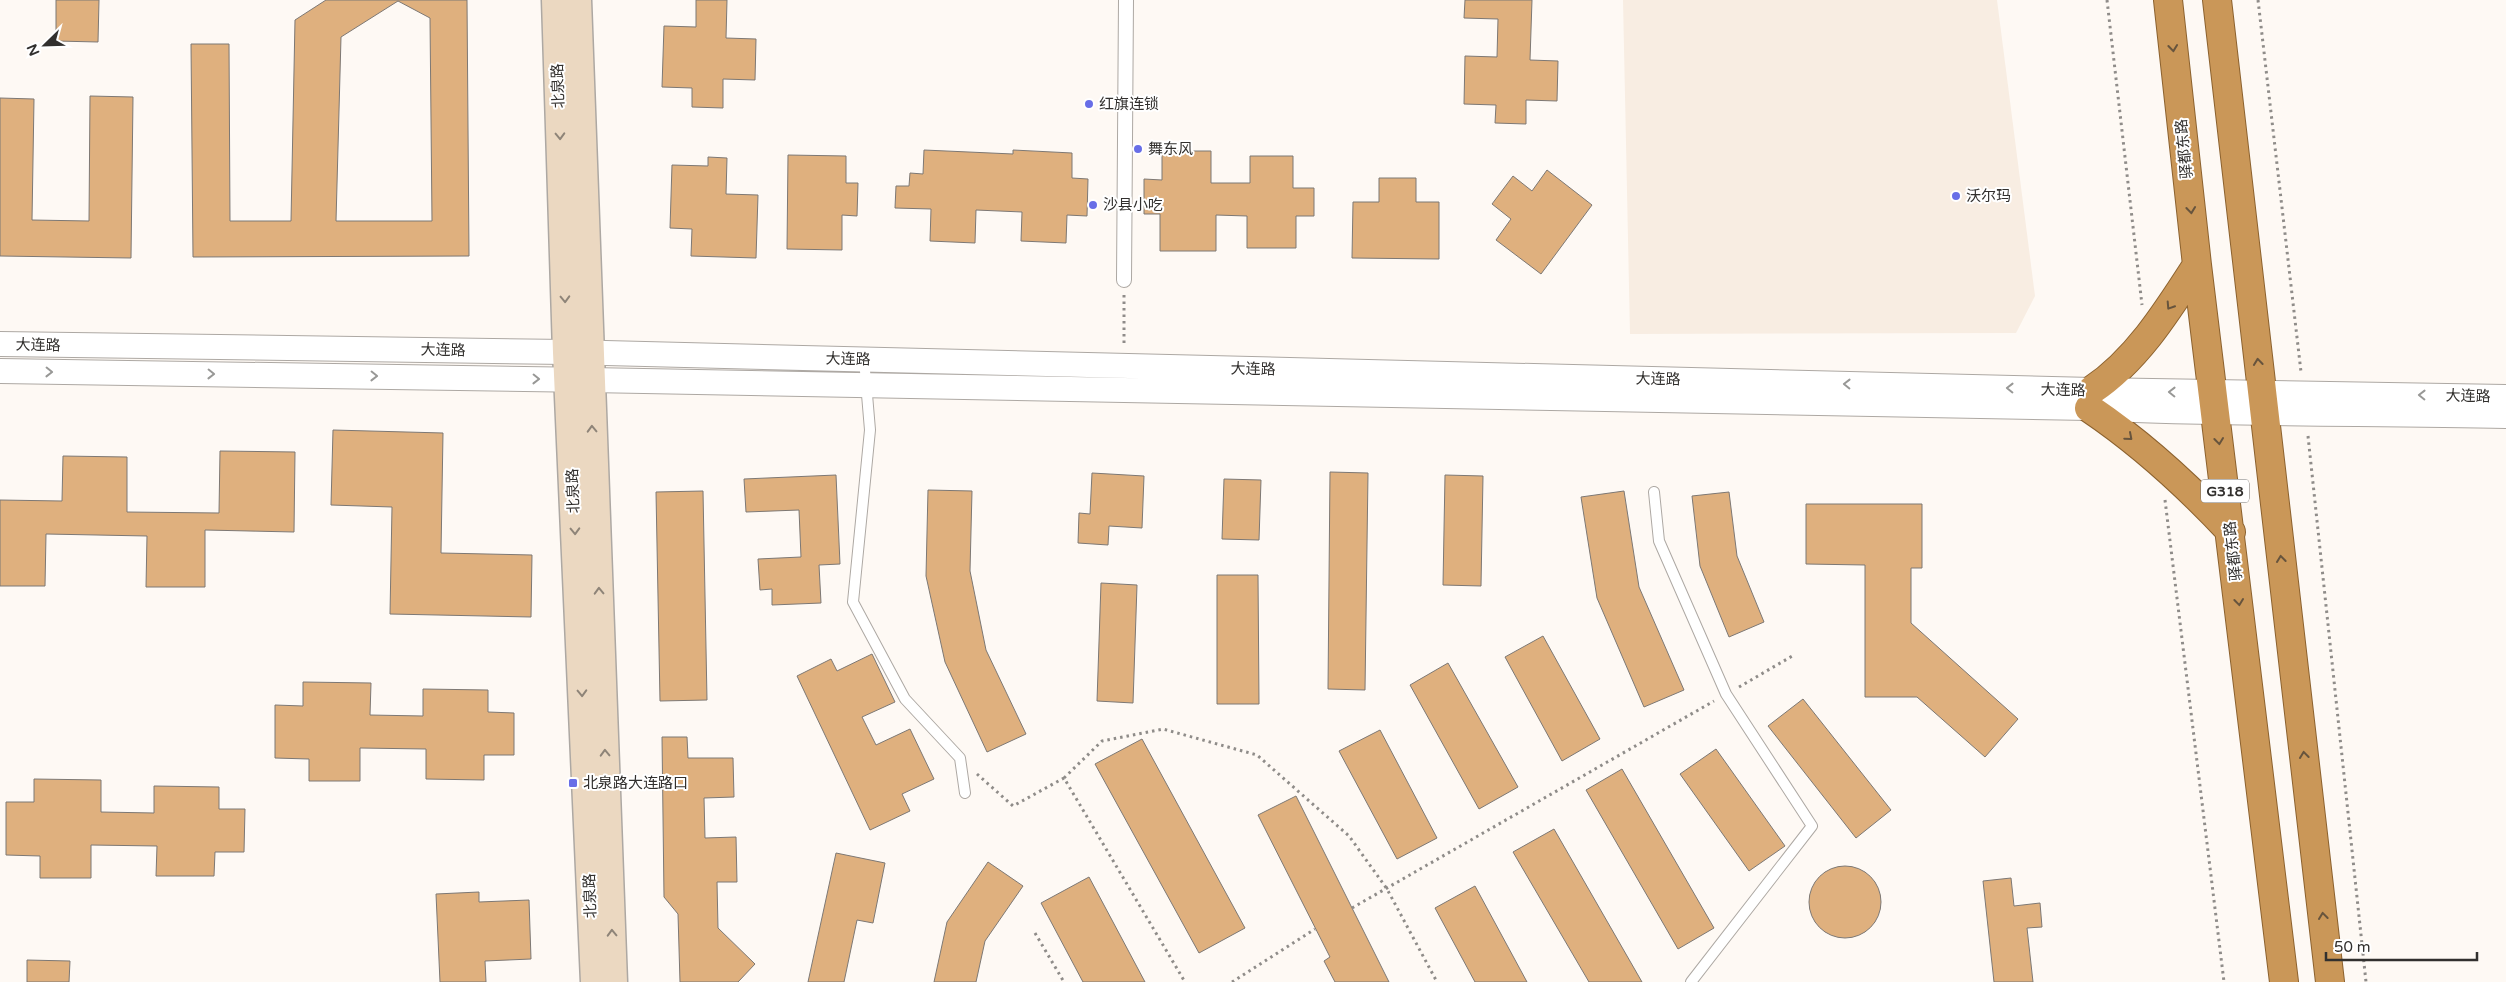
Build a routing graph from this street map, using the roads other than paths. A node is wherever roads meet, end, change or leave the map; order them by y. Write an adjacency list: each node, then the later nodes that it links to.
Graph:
1 (556, 0): 9 (main road, 北泉路, one-way to 9)
2 (578, 0): 9 (main road, 北泉路)
3 (1126, 0): 7 (street)
4 (2168, 0): 6 (highway, 驿都东路 / G318, one-way to 6)
5 (2217, 0): 17 (highway, one-way to 5)
6 (2197, 265): 15 (highway, one-way to 15); 16 (highway, 驿都东路 / G318)
7 (1124, 280)
8 (0, 344): 9 (street, 大连路)
9 (578, 352): 10 (street, 大连路); 12 (main road, 北泉路)
10 (864, 359): 13 (lane); 15 (street, 大连路, one-way to 10)
11 (0, 371): 12 (street, 大连路, one-way to 12)
12 (579, 380): 13 (street, 大连路); 23 (main road, 北泉路, one-way to 23); 24 (main road, 北泉路, one-way to 12)
13 (866, 385): 15 (street, 大连路); 22 (lane)
14 (2506, 397): 18 (street, 大连路, one-way to 18)
15 (2090, 399): 16 (street, 大连路); 21 (highway, one-way to 21)
16 (2214, 403): 17 (street, 大连路); 21 (highway, 驿都东路 / G318, one-way to 21)
17 (2263, 403): 18 (street, 大连路); 27 (highway, one-way to 17)
18 (2304, 403): 19 (street, 大连路)
19 (2506, 416)
20 (1654, 492): 25 (lane)
21 (2231, 532): 26 (highway, 驿都东路 / G318, one-way to 26)
22 (964, 793)
23 (594, 982)
24 (614, 982)
25 (1691, 982)
26 (2284, 982)
27 (2330, 982)

